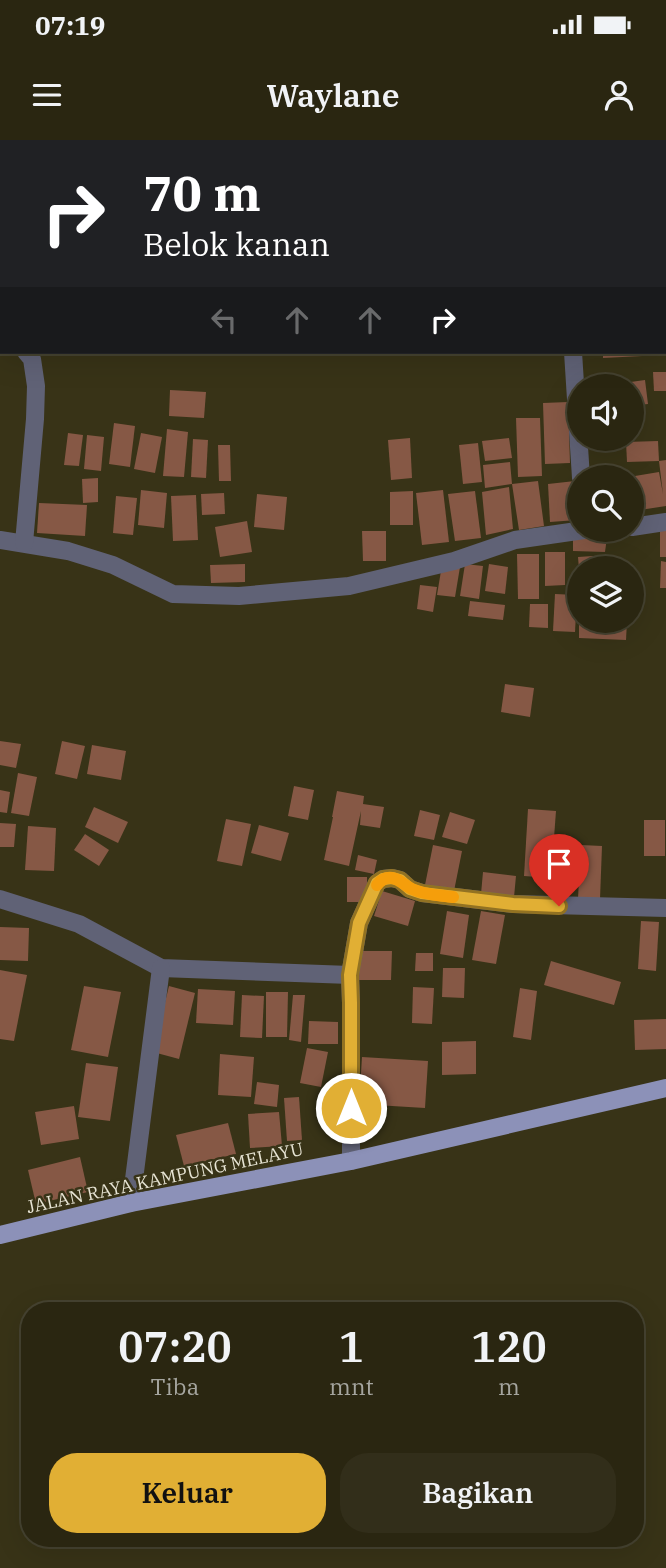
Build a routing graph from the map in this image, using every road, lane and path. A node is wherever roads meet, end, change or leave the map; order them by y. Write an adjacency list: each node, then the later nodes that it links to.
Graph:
1 (28, 354): 8 (street)
2 (573, 354): 3 (street)
3 (579, 465)
4 (666, 522): 5 (street)
5 (644, 525)
6 (567, 532): 8 (street)
7 (0, 540): 8 (street)
8 (24, 543)
9 (0, 900): 11 (street)
10 (666, 908): 12 (street)
11 (161, 968): 12 (street); 15 (street)
12 (350, 975): 14 (street)
13 (666, 1088): 14 (main road, JALAN RAYA KAMPUNG MELAYU)
14 (351, 1161): 15 (main road, JALAN RAYA KAMPUNG MELAYU)
15 (131, 1203): 16 (main road, JALAN RAYA KAMPUNG MELAYU)
16 (0, 1235)

